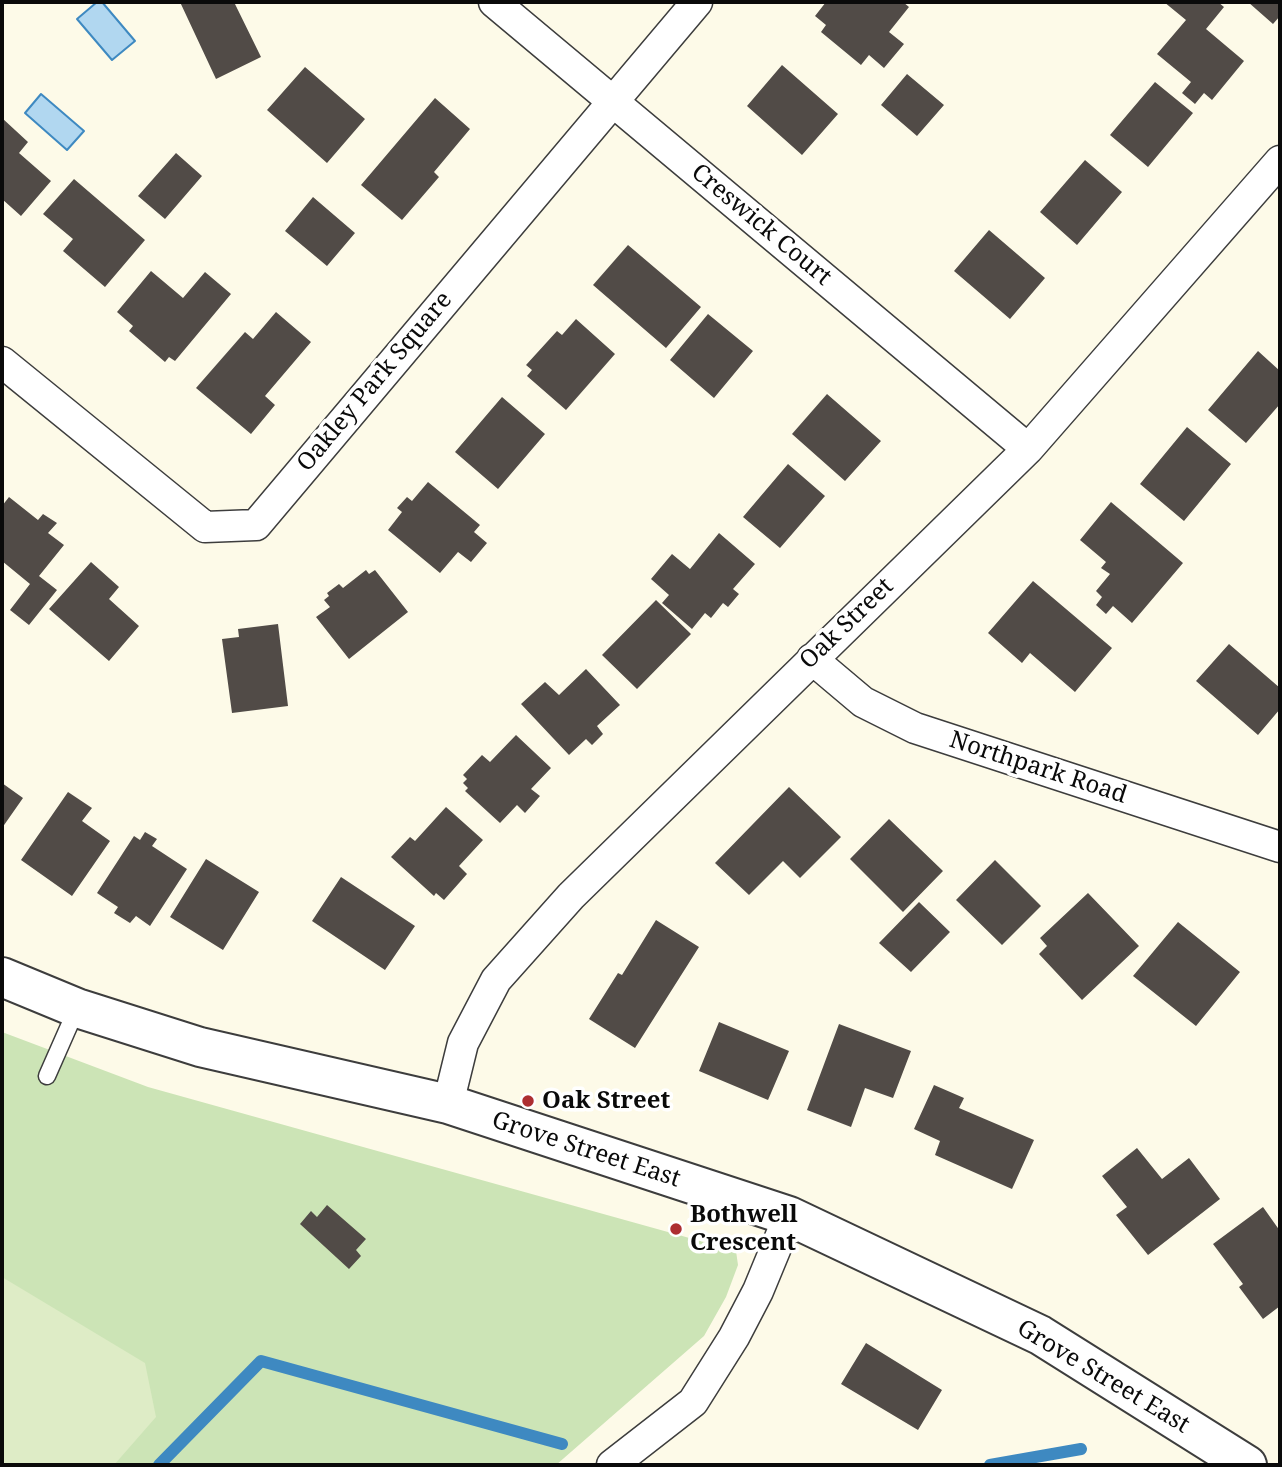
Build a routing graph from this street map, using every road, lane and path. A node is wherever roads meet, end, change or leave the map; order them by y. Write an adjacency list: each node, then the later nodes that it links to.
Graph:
1 (494, 2): 3 (street, Creswick Court)
2 (697, 2): 3 (street, Oakley Park Square)
3 (611, 101): 5 (street, Oakley Park Square); 6 (street, Creswick Court)
4 (1280, 161): 6 (street, Oak Street)
5 (2, 362)
6 (1028, 449): 7 (street, Oak Street)
7 (812, 659): 8 (street, Northpark Road); 12 (street, Oak Street)
8 (1280, 847)
9 (2, 977): 10 (street, Grove Street East)
10 (77, 1008): 11 (lane); 12 (street, Grove Street East)
11 (47, 1076)
12 (448, 1104): 13 (street, Grove Street East)
13 (789, 1216): 14 (street); 15 (street, Grove Street East)
14 (612, 1465)
15 (1247, 1465)

